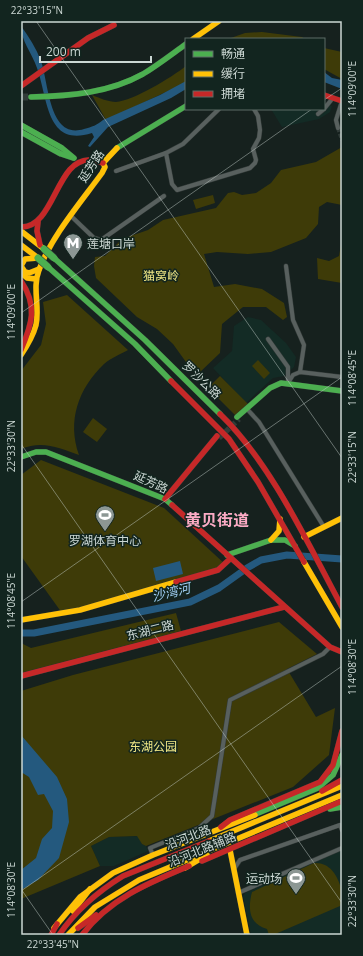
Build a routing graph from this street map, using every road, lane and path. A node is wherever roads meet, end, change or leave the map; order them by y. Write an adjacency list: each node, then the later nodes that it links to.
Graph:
1 (219, 21): 3 (main road)
2 (114, 25): 5 (main road)
3 (194, 38)
4 (185, 45): 7 (main road)
5 (21, 86)
6 (325, 95): 8 (main road)
7 (31, 97)
8 (332, 98): 9 (main road); 11 (street)
9 (342, 101): 17 (street)
10 (185, 107): 22 (main road, 延芳路)
11 (325, 108)
12 (218, 110): 19 (street)
13 (255, 110): 19 (street)
14 (323, 110): 15 (street)
15 (318, 114)
16 (21, 125): 20 (main road)
17 (338, 128)
18 (21, 132): 20 (main road)
19 (166, 153): 23 (street)
20 (74, 158): 21 (main road)
21 (82, 163): 22 (main road); 26 (main road)
22 (103, 163): 25 (main road, 延芳路)
23 (116, 171)
24 (164, 196): 25 (street)
25 (71, 216): 33 (main road, 延芳路)
26 (38, 221): 27 (main road); 30 (main road)
27 (21, 227)
28 (21, 231): 30 (main road)
29 (21, 245): 31 (main road)
30 (42, 247): 52 (main road, 罗沙公路, bridge)
31 (38, 258): 33 (main road); 50 (main road, 罗沙公路, bridge)
32 (286, 266): 40 (street)
33 (39, 269): 35 (main road, 延芳路)
34 (21, 272): 35 (main road)
35 (36, 279): 39 (main road, 延芳路)
36 (21, 281): 38 (main road)
37 (268, 339): 42 (street)
38 (21, 350)
39 (21, 355)
40 (300, 372): 41 (street); 42 (street)
41 (342, 377)
42 (288, 383): 43 (main road); 44 (main road)
43 (342, 391)
44 (247, 410): 45 (main road); 51 (street)
45 (238, 418)
46 (218, 437): 48 (main road)
47 (21, 457): 48 (main road, 延芳路)
48 (166, 499): 55 (main road, 延芳路)
49 (342, 518): 51 (main road)
50 (280, 519): 53 (main road); 54 (main road, 罗沙公路)
51 (324, 527): 52 (main road)
52 (306, 539): 57 (main road, 罗沙公路)
53 (271, 540): 54 (main road); 55 (main road)
54 (296, 546): 59 (main road, 罗沙公路)
55 (231, 558): 56 (main road, 延芳路); 58 (main road)
56 (284, 607): 60 (main road, 延芳路); 62 (main road, 东湖二路)
57 (342, 607)
58 (21, 620)
59 (342, 627)
60 (330, 647): 61 (main road, 延芳路); 78 (street)
61 (342, 652)
62 (21, 676)
63 (342, 732): 74 (main road)
64 (342, 755): 73 (main road)
65 (342, 780): 68 (main road)
66 (342, 786): 68 (main road, 沿河北路)
67 (342, 796): 76 (main road, 沿河北路)
68 (306, 801): 70 (main road, 沿河北路)
69 (342, 801): 72 (main road, 沿河北路辅路)
70 (292, 807): 73 (main road, 沿河北路辅路); 84 (main road, 沿河北路)
71 (342, 808): 72 (main road)
72 (313, 814): 76 (main road, 沿河北路辅路)
73 (251, 816): 74 (main road, 沿河北路辅路)
74 (218, 830): 78 (main road, 沿河北路辅路)
75 (342, 830): 79 (street)
76 (229, 846): 79 (main road); 82 (main road, 沿河北路辅路); 85 (main road, 沿河北路)
77 (342, 848): 81 (street)
78 (153, 855): 80 (main road, 沿河北路辅路)
79 (234, 869): 81 (main road)
80 (90, 889): 83 (main road, 沿河北路辅路); 84 (main road)
81 (238, 893): 87 (main road)
82 (96, 916): 85 (main road); 86 (main road, 沿河北路辅路)
83 (49, 935)
84 (58, 935)
85 (69, 935)
86 (82, 935)
87 (246, 935)

